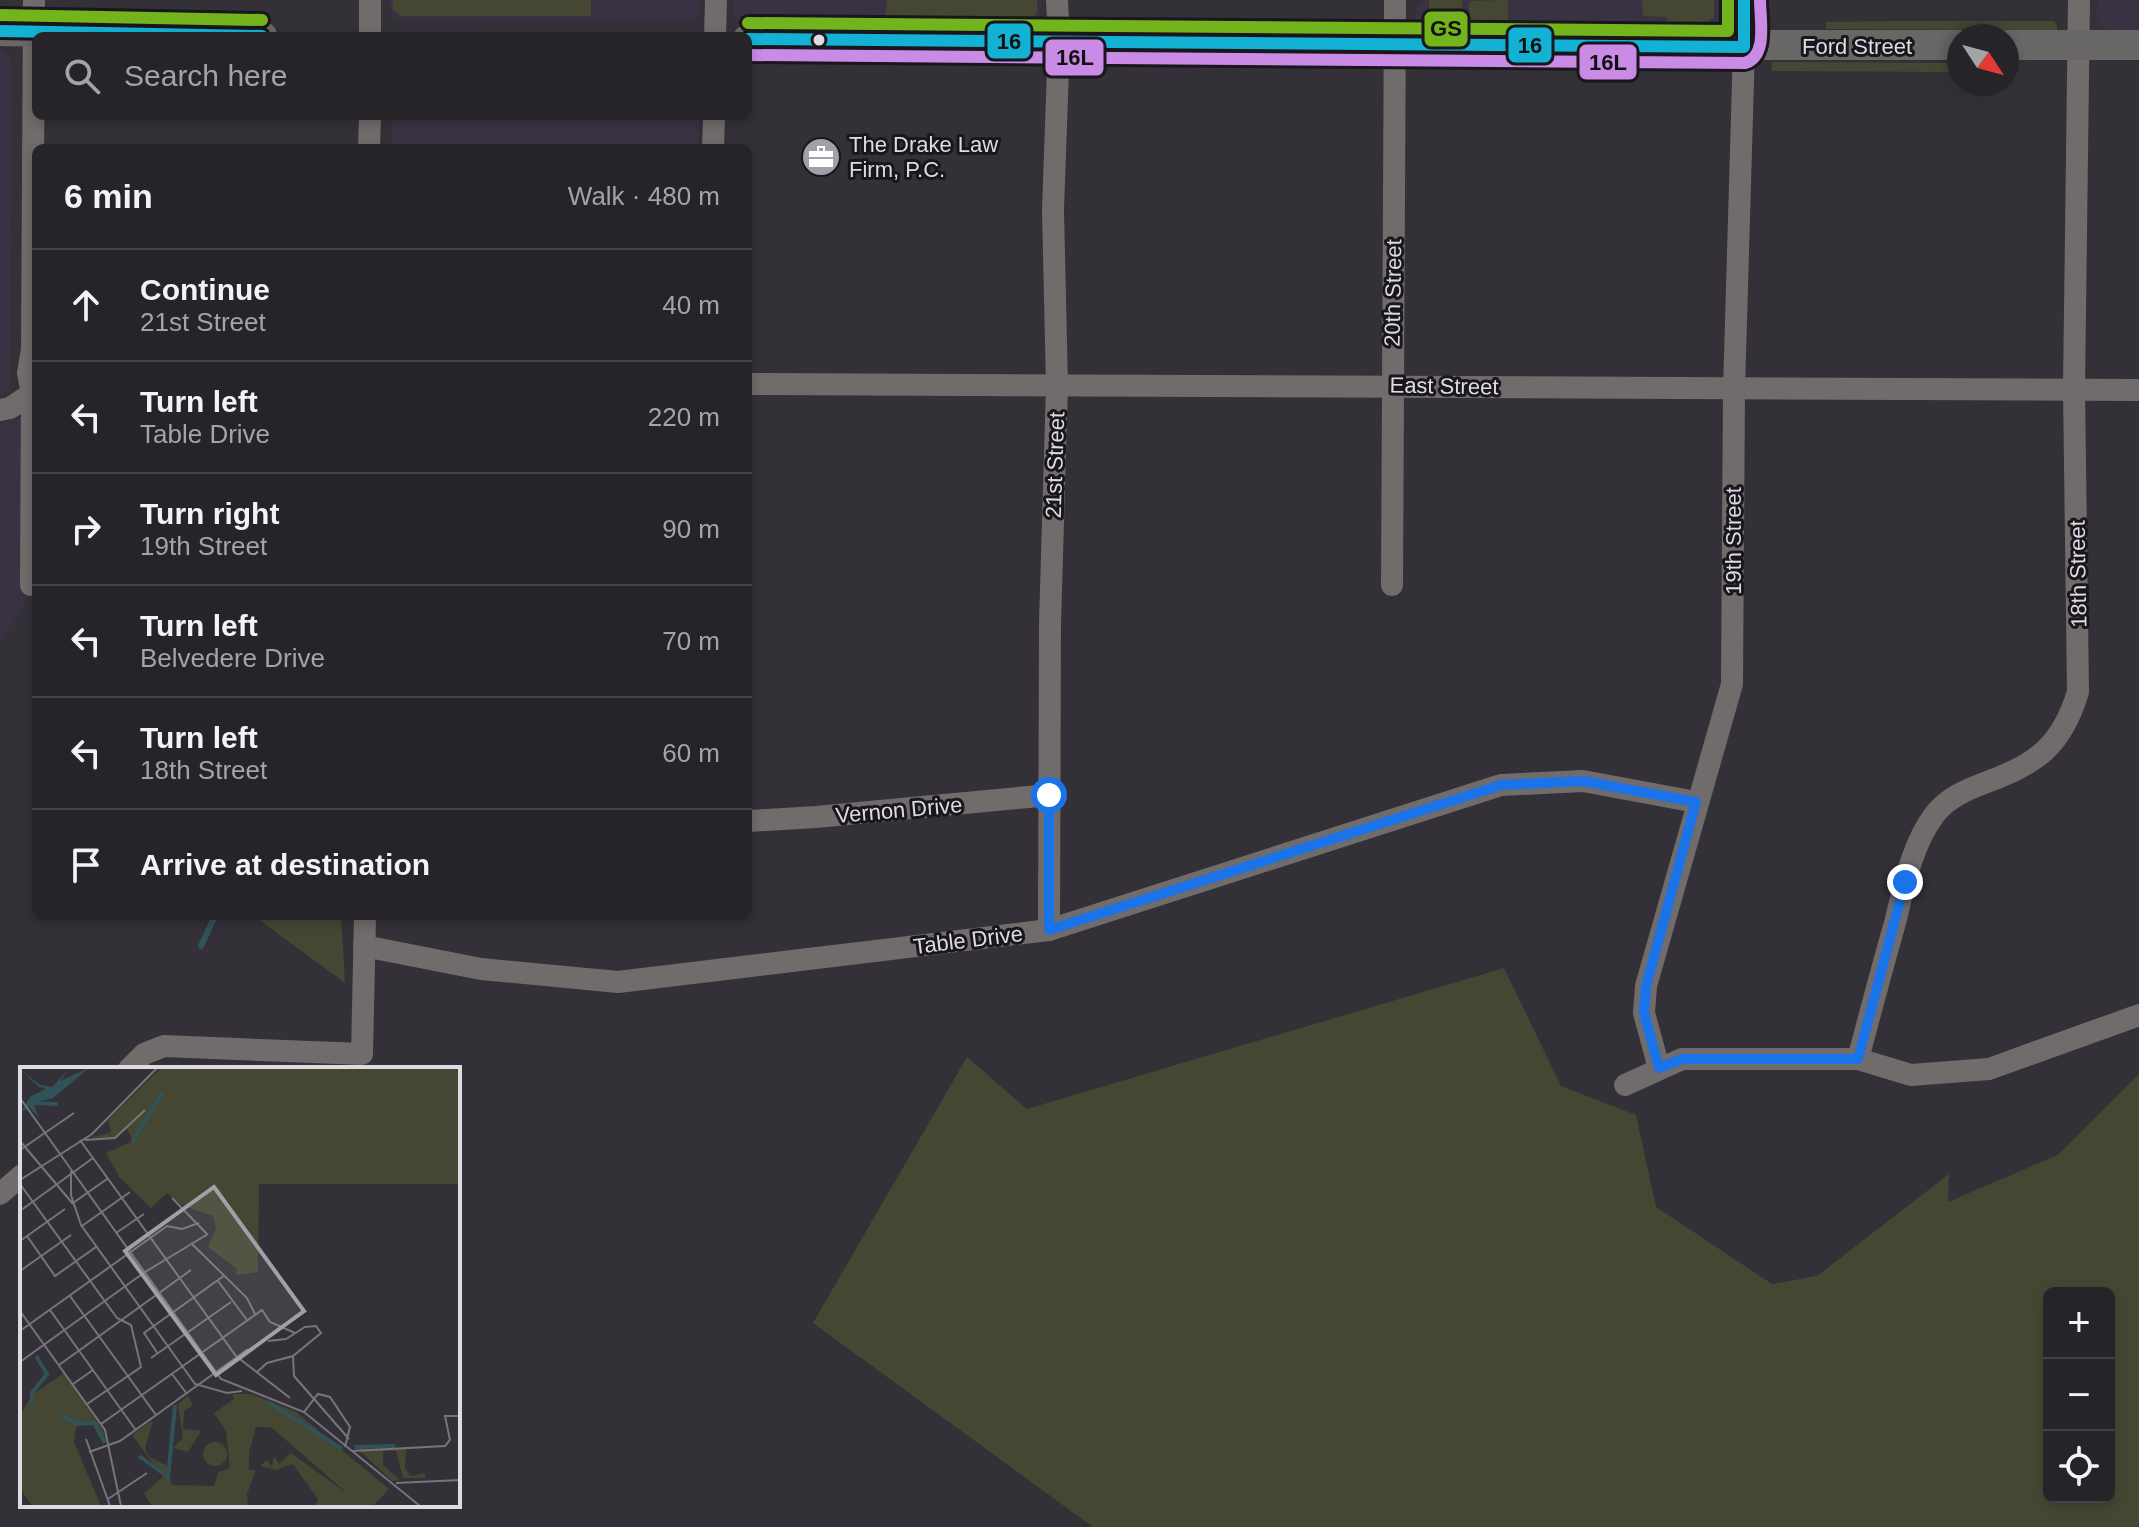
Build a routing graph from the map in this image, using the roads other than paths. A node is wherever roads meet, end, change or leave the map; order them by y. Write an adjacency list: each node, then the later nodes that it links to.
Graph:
1 (34, 0): 8 (street)
2 (370, 0): 11 (street)
3 (716, 0): 12 (street)
4 (1057, 0): 14 (street, 21st Street)
5 (1395, 0): 15 (street, 20th Street)
6 (1744, 0): 20 (main road, 19th Street)
7 (2079, 0): 18 (street, 18th Street)
8 (34, 30): 9 (main road); 10 (main road)
9 (0, 31)
10 (110, 32)
11 (370, 32)
12 (715, 32)
13 (752, 39): 14 (main road, Ford Street)
14 (1059, 41): 15 (main road, Ford Street); 31 (street, 21st Street)
15 (1395, 45): 20 (main road, Ford Street); 29 (street, 20th Street)
16 (1947, 45): 20 (main road, Ford Street)
17 (2019, 45): 18 (main road)
18 (2079, 45): 19 (main road); 32 (street, 18th Street)
19 (2139, 45)
20 (1744, 47): 33 (street, 19th Street)
21 (33, 120): 24 (street)
22 (370, 120): 25 (street)
23 (714, 120): 26 (street)
24 (33, 144)
25 (369, 144)
26 (713, 144)
27 (32, 349): 30 (street)
28 (752, 384): 31 (street, East Street)
29 (1392, 385): 31 (street, East Street); 33 (street, East Street); 39 (street, 20th Street)
30 (32, 386)
31 (1057, 386): 40 (street, 21st Street)
32 (2074, 388): 33 (street, East Street); 34 (street, East Street); 47 (street, 18th Street)
33 (1734, 390): 41 (street, 19th Street)
34 (2139, 390)
35 (32, 393): 36 (street)
36 (0, 410)
37 (32, 521): 38 (street)
38 (31, 585)
39 (1392, 585)
40 (1049, 795): 42 (street, Vernon Drive); 44 (street, 21st Street)
41 (1696, 802): 44 (street, Table Drive); 49 (street, 19th Street)
42 (752, 821)
43 (365, 920): 45 (street)
44 (1049, 930): 45 (street, Table Drive)
45 (364, 946): 48 (street)
46 (2139, 1015): 47 (street)
47 (1858, 1059): 49 (street)
48 (131, 1067)
49 (1659, 1068): 50 (street)
50 (1625, 1085)
51 (20, 1177): 52 (street)
52 (0, 1194)

